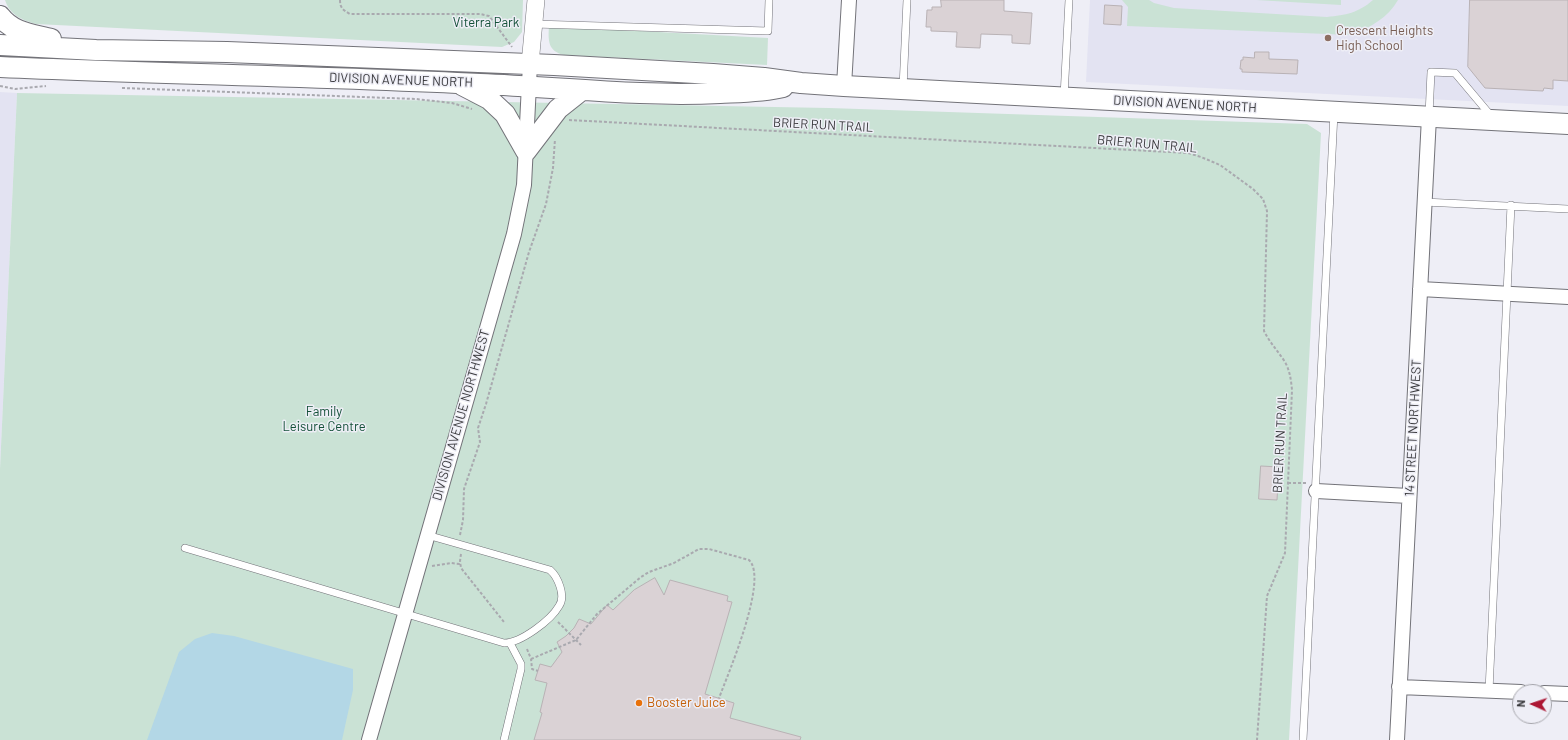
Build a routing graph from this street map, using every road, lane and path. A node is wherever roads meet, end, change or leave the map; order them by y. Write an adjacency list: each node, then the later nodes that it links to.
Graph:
1 (340, 0): 11 (path)
2 (536, 0): 8 (street)
3 (769, 0): 8 (lane)
4 (849, 0): 19 (street)
5 (907, 0): 21 (lane)
6 (1069, 0): 23 (lane)
7 (0, 16): 10 (main road)
8 (534, 24): 12 (street)
9 (0, 45): 10 (main road, DIVISION AVENUE NORTH)
10 (96, 50): 12 (main road, DIVISION AVENUE NORTH)
11 (513, 50)
12 (530, 64): 15 (main road, DIVISION AVENUE NORTH); 18 (street, DIVISION AVENUE NORTHWEST)
13 (0, 67): 14 (main road, DIVISION AVENUE NORTH)
14 (459, 83): 18 (main road, DIVISION AVENUE NORTH); 31 (main road)
15 (801, 83): 19 (main road, DIVISION AVENUE NORTH); 22 (main road, DIVISION AVENUE NORTH)
16 (50, 85): 17 (path)
17 (0, 86)
18 (529, 86): 22 (main road, DIVISION AVENUE NORTH); 31 (street, DIVISION AVENUE NORTHWEST)
19 (844, 86): 21 (main road, DIVISION AVENUE NORTH)
20 (121, 88): 24 (path)
21 (903, 89): 23 (main road, DIVISION AVENUE NORTH)
22 (582, 90): 31 (main road)
23 (1064, 97): 25 (main road, DIVISION AVENUE NORTH)
24 (477, 111)
25 (1335, 111): 26 (main road, DIVISION AVENUE NORTH); 39 (lane)
26 (1429, 117): 28 (main road, DIVISION AVENUE NORTH); 28 (lane); 32 (street, 14 STREET NORTHWEST)
27 (566, 118): 38 (path, BRIER RUN TRAIL)
28 (1494, 120): 29 (main road, DIVISION AVENUE NORTH)
29 (1568, 124)
30 (556, 136): 42 (path)
31 (526, 151): 41 (street, DIVISION AVENUE NORTHWEST)
32 (1424, 202): 33 (lane); 35 (street, 14 STREET NORTHWEST)
33 (1511, 206): 34 (lane); 36 (lane)
34 (1568, 209)
35 (1420, 289): 36 (street); 40 (street, 14 STREET NORTHWEST)
36 (1507, 293): 37 (street); 57 (lane)
37 (1568, 297)
38 (1288, 482): 39 (path); 64 (path, BRIER RUN TRAIL)
39 (1316, 487): 40 (street); 65 (lane)
40 (1409, 496): 56 (street, 14 STREET NORTHWEST)
41 (427, 535): 47 (street, DIVISION AVENUE NORTHWEST); 48 (lane)
42 (460, 536)
43 (185, 548): 47 (lane)
44 (461, 553): 45 (path)
45 (460, 564): 46 (path); 49 (path)
46 (432, 566)
47 (404, 613): 51 (lane); 62 (street, DIVISION AVENUE NORTHWEST)
48 (552, 615): 50 (path); 51 (lane)
49 (504, 622)
50 (576, 640): 52 (path); 54 (path); 61 (path)
51 (510, 643): 63 (lane)
52 (581, 645)
53 (527, 650): 54 (path)
54 (531, 659): 55 (path)
55 (538, 671)
56 (1399, 687): 57 (street); 66 (street, 14 STREET NORTHWEST)
57 (1489, 691): 58 (street)
58 (1512, 692)
59 (1552, 693): 60 (street)
60 (1568, 694)
61 (719, 698)
62 (369, 740)
63 (504, 740)
64 (1257, 740)
65 (1303, 740)
66 (1397, 740)

